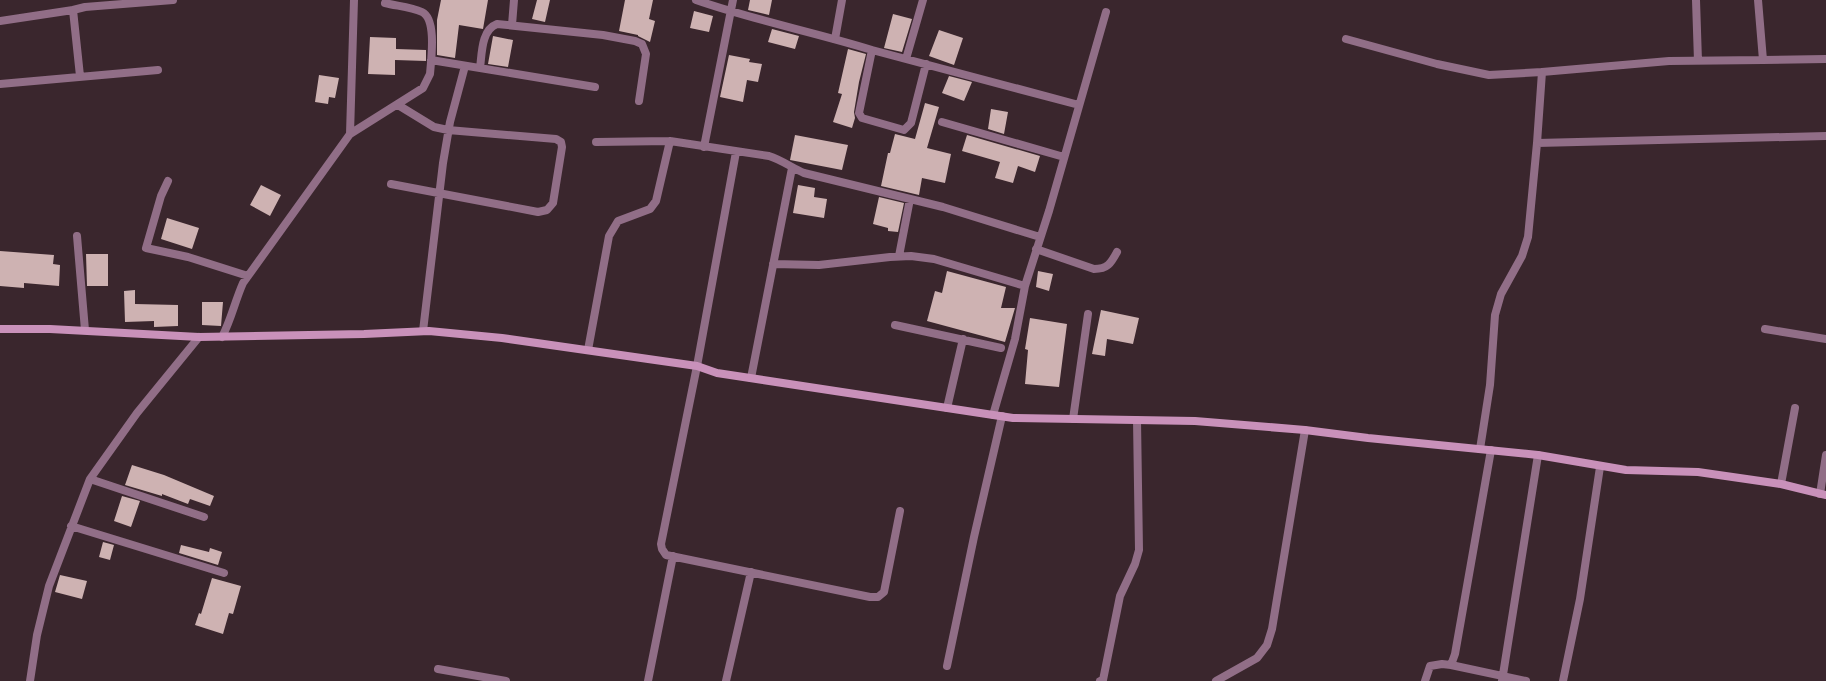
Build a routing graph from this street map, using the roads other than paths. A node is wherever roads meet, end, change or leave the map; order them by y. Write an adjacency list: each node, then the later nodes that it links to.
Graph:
1 (173, 0): 11 (street)
2 (354, 0): 38 (street)
3 (514, 0): 16 (street)
4 (696, 0): 13 (street)
5 (733, 0): 13 (street)
6 (842, 0): 17 (street)
7 (923, 0): 20 (street)
8 (1696, 0): 24 (street)
9 (1758, 0): 23 (street)
10 (385, 3): 22 (street)
11 (85, 4): 12 (street)
12 (73, 10): 15 (street); 30 (street)
13 (732, 12): 17 (street); 43 (street)
14 (1106, 12): 34 (street)
15 (0, 21)
16 (512, 25): 27 (street); 33 (street)
17 (835, 39): 19 (street)
18 (1346, 39): 29 (street)
19 (872, 50): 20 (street); 25 (street)
20 (906, 59): 25 (street)
21 (1826, 59): 23 (street)
22 (431, 60): 26 (street); 35 (street)
23 (1763, 60): 24 (street)
24 (1698, 61): 29 (street)
25 (926, 64): 34 (street)
26 (466, 66): 27 (street); 37 (street)
27 (480, 68): 32 (street)
28 (158, 70): 30 (street)
29 (1542, 72): 42 (street)
30 (80, 76): 31 (street)
31 (0, 84)
32 (595, 87)
33 (639, 101)
34 (1079, 104): 45 (street)
35 (398, 105): 37 (street); 38 (street)
36 (942, 122): 45 (street)
37 (448, 130): 49 (street); 49 (street)
38 (350, 134): 57 (street)
39 (1826, 136): 42 (street)
40 (670, 141): 41 (street); 43 (street); 70 (street)
41 (596, 142)
42 (1537, 143): 80 (street)
43 (704, 147): 44 (street)
44 (736, 152): 46 (street); 71 (street)
45 (1064, 157): 52 (street)
46 (792, 168): 50 (street); 56 (street)
47 (168, 181): 57 (street)
48 (391, 184): 49 (street)
49 (439, 193): 64 (street)
50 (910, 199): 52 (street); 55 (street)
51 (77, 236): 63 (street)
52 (1040, 237): 53 (street)
53 (1036, 249): 54 (street); 58 (street)
54 (1117, 252)
55 (899, 256): 56 (street); 58 (street)
56 (773, 264): 72 (street)
57 (248, 276): 66 (street)
58 (1026, 286): 75 (street)
59 (1088, 314): 77 (street)
60 (895, 325): 68 (street)
61 (0, 329): 63 (street)
62 (1765, 329): 67 (street)
63 (84, 330): 65 (street)
64 (423, 331): 66 (street); 70 (street)
65 (199, 337): 66 (street); 85 (street)
66 (222, 337)
67 (1826, 338)
68 (963, 340): 69 (street); 73 (street)
69 (1001, 348)
70 (588, 350): 71 (street)
71 (697, 366): 72 (street); 91 (street)
72 (751, 378): 73 (street)
73 (947, 408): 75 (street)
74 (1795, 408): 86 (street)
75 (993, 415): 76 (street)
76 (1002, 416): 77 (street); 95 (street)
77 (1073, 419): 78 (street)
78 (1137, 420): 79 (street); 102 (street)
79 (1305, 430): 80 (street); 103 (street)
80 (1480, 450): 81 (street)
81 (1492, 450): 82 (street); 94 (street)
82 (1538, 455): 84 (street); 97 (street)
83 (1826, 455): 87 (street)
84 (1600, 467): 86 (street); 106 (street)
85 (90, 479): 89 (street); 90 (street)
86 (1781, 484): 87 (street)
87 (1823, 495)
88 (900, 511): 92 (street)
89 (204, 517)
90 (71, 526): 93 (street); 98 (street)
91 (673, 556): 92 (street); 100 (street)
92 (751, 572): 101 (street)
93 (224, 573)
94 (1451, 665): 97 (street); 104 (street)
95 (947, 666)
96 (438, 669): 99 (street)
97 (1502, 678): 105 (street)
98 (30, 681)
99 (506, 681)
100 (648, 681)
101 (726, 681)
102 (1100, 681)
103 (1216, 681)
104 (1425, 681)
105 (1526, 681)
106 (1563, 681)

